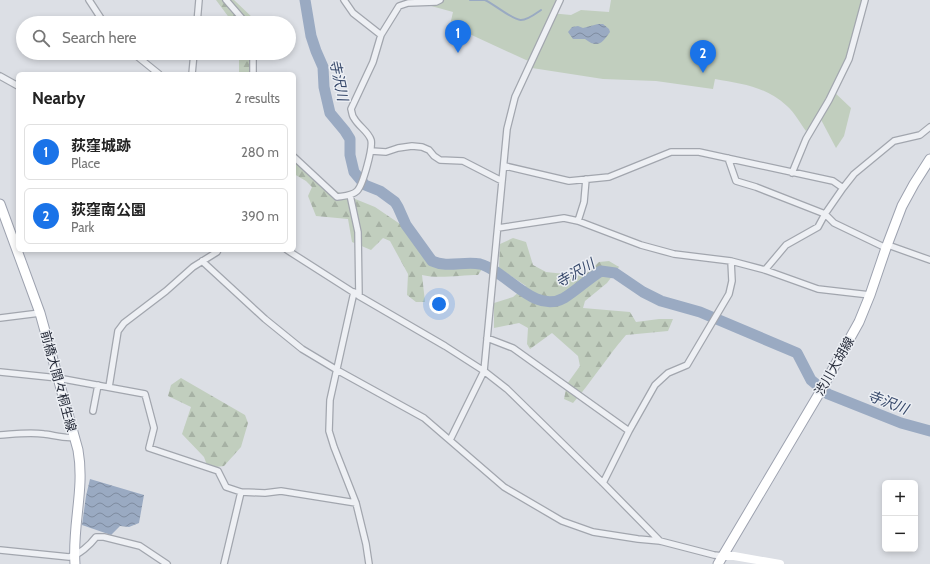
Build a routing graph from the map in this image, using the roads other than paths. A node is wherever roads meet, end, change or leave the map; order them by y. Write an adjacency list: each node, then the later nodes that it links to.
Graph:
1 (89, 0): 8 (street)
2 (199, 0): 9 (street)
3 (226, 0): 10 (street)
4 (344, 0): 11 (street)
5 (440, 0): 11 (street)
6 (560, 0): 25 (street)
7 (865, 0): 26 (street)
8 (99, 16)
9 (198, 16)
10 (240, 16)
11 (381, 35): 21 (street)
12 (142, 60): 15 (street)
13 (193, 60): 16 (street)
14 (253, 60): 17 (street)
15 (157, 72)
16 (192, 72)
17 (253, 72)
18 (0, 76): 19 (street)
19 (16, 85)
20 (930, 127): 29 (street)
21 (371, 151): 28 (street); 30 (street)
22 (728, 158): 26 (street); 27 (street); 32 (street)
23 (296, 159): 30 (street)
24 (930, 159): 35 (main road, 渋川大胡線)
25 (505, 166): 27 (street); 28 (street)
26 (792, 173): 29 (street)
27 (586, 179): 33 (street)
28 (502, 180): 34 (street)
29 (843, 188): 32 (street)
30 (350, 195): 46 (street)
31 (0, 204): 36 (main road, 前橋大間々桐生線)
32 (825, 214): 35 (street); 43 (street)
33 (578, 222): 34 (street); 42 (street)
34 (498, 228): 49 (street)
35 (887, 246): 40 (street); 45 (main road, 渋川大胡線)
36 (16, 248)
37 (18, 252): 47 (main road, 前橋大間々桐生線)
38 (215, 252): 41 (street)
39 (290, 252): 44 (street)
40 (930, 260)
41 (202, 261): 50 (street); 55 (street)
42 (730, 261): 43 (street); 57 (street)
43 (765, 270): 45 (street)
44 (354, 292): 46 (street); 50 (street)
45 (870, 295): 67 (main road, 渋川大胡線)
46 (359, 296): 51 (street)
47 (40, 313): 48 (street); 53 (main road, 前橋大間々桐生線)
48 (0, 318)
49 (487, 338): 51 (street); 57 (street)
50 (337, 370): 60 (street); 63 (street)
51 (484, 371): 60 (street); 61 (street)
52 (0, 372): 53 (street)
53 (58, 378): 54 (street); 59 (main road, 前橋大間々桐生線)
54 (98, 385): 55 (street); 56 (street)
55 (109, 388): 62 (street)
56 (93, 412)
57 (629, 431): 61 (street)
58 (0, 435): 59 (street)
59 (75, 437): 66 (main road, 前橋大間々桐生線)
60 (450, 440): 64 (street)
61 (603, 483): 64 (street)
62 (241, 492): 63 (street); 69 (street)
63 (356, 503): 70 (street)
64 (660, 541): 67 (street)
65 (0, 550): 66 (street)
66 (75, 560): 68 (street)
67 (721, 560): 71 (street)
68 (167, 564)
69 (224, 564)
70 (369, 564)
71 (780, 564)

